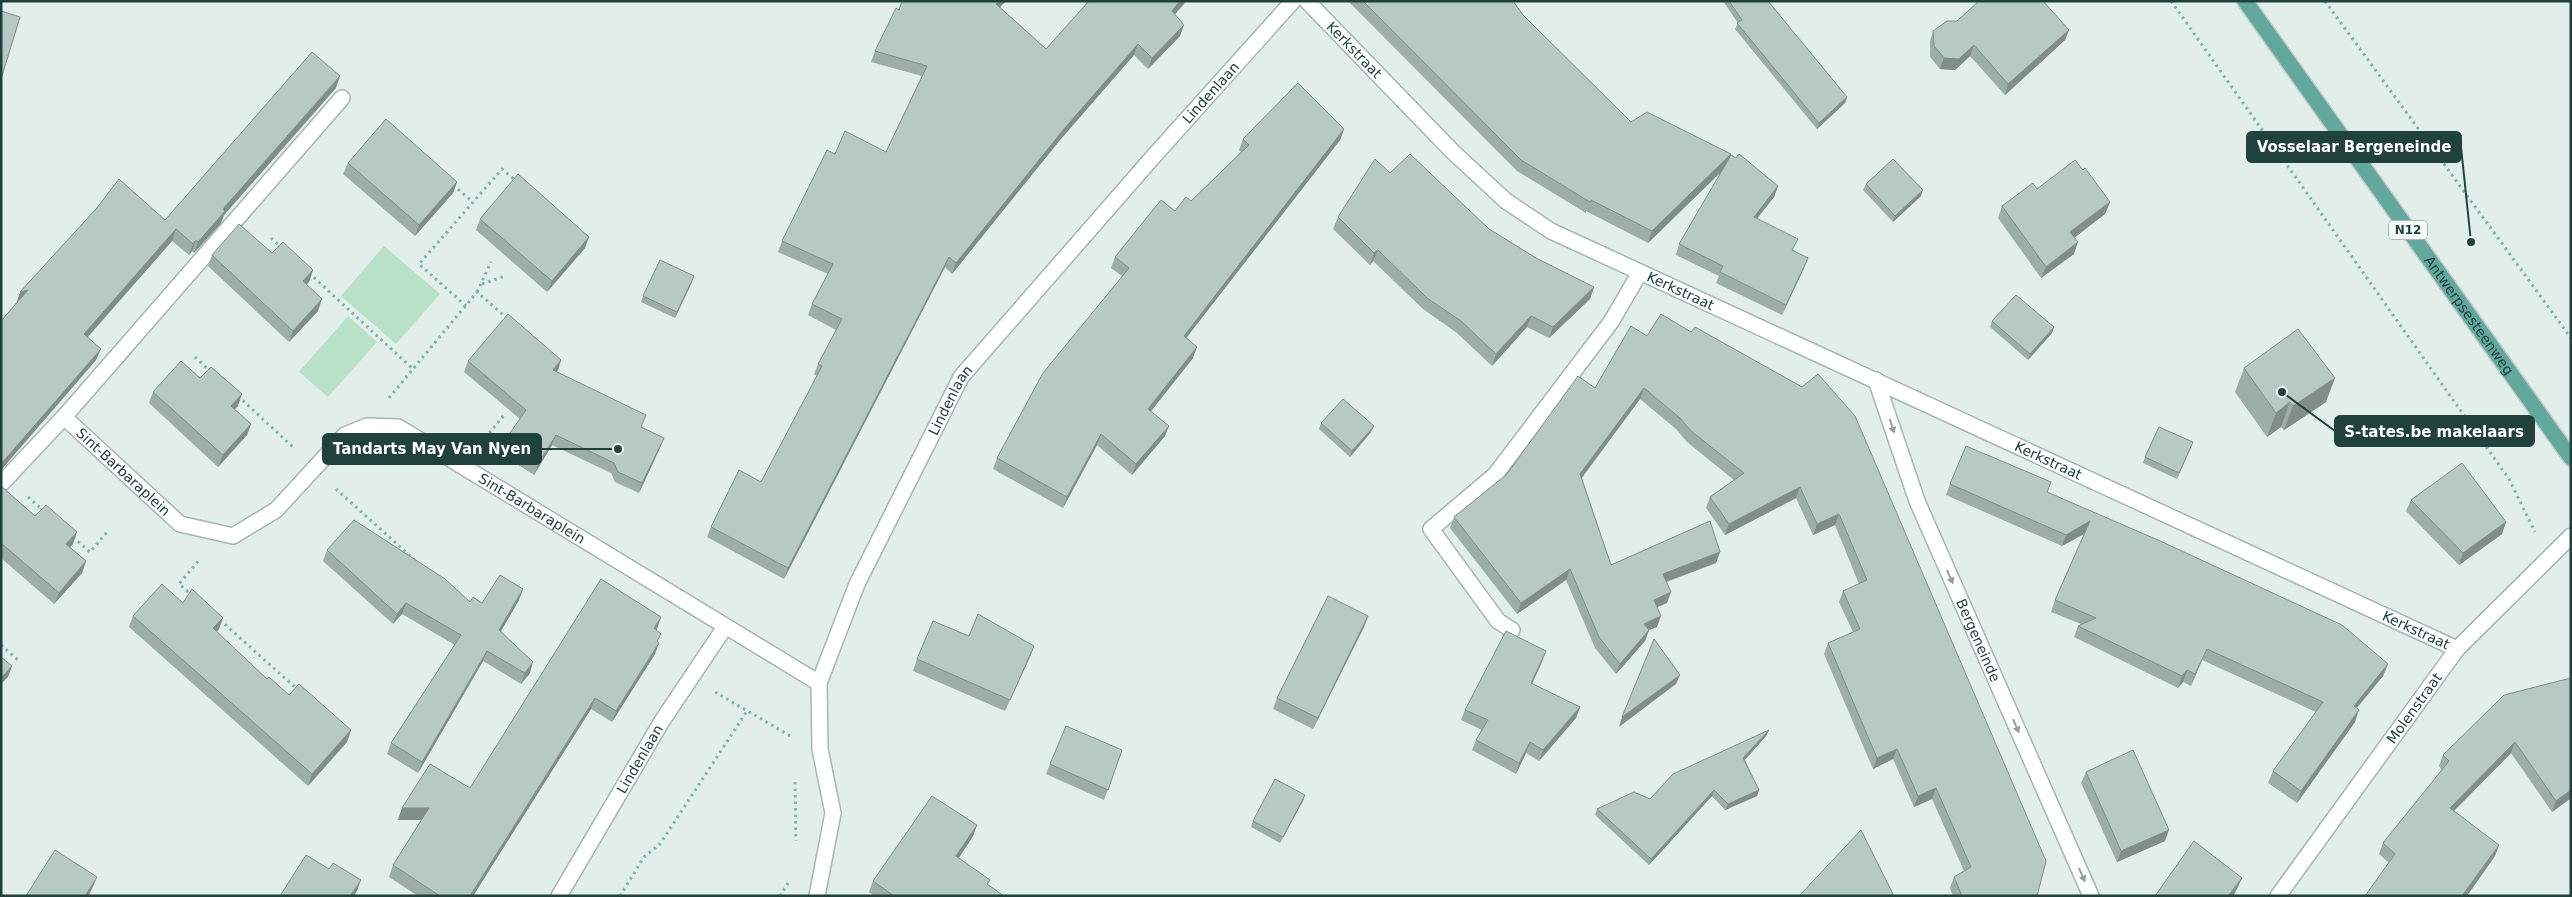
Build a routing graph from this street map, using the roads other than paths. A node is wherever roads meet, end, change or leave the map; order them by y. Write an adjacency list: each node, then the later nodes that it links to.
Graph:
1 (1293, 1): 14 (street, Lindenlaan)
2 (1307, 1): 5 (street, Kerkstraat)
3 (2245, 1): 8 (main road, Antwerpsesteenweg / N12)
4 (342, 98): 7 (street, Sint-Barbaraplein)
5 (1639, 274): 6 (street, Kerkstraat); 12 (street, Kerkstraat)
6 (1876, 380): 13 (street, Kerkstraat); 17 (street, Bergeneinde, one-way to 17)
7 (64, 418): 9 (street, Sint-Barbaraplein); 11 (street, Sint-Barbaraplein)
8 (2571, 458)
9 (4, 481)
10 (2571, 536): 13 (street, Molenstraat)
11 (725, 627): 14 (street, Sint-Barbaraplein); 15 (street, Lindenlaan)
12 (1512, 630)
13 (2457, 649): 18 (street, Molenstraat)
14 (819, 683): 16 (street, Lindenlaan)
15 (560, 896)
16 (817, 896)
17 (2091, 896)
18 (2278, 896)

